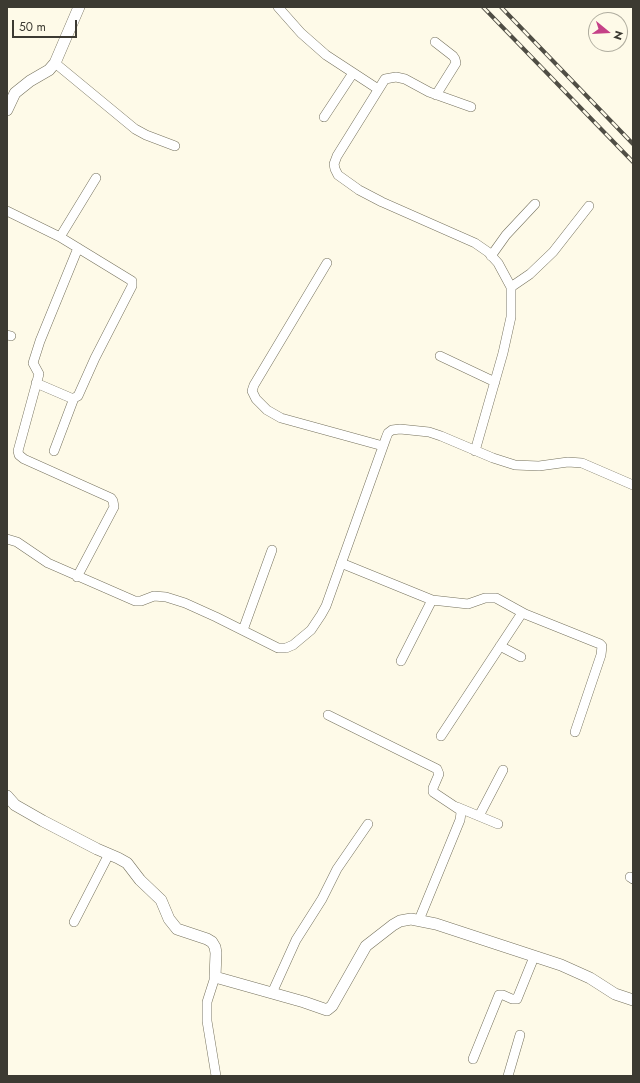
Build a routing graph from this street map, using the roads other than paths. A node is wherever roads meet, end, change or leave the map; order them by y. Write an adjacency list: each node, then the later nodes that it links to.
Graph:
1 (79, 7): 4 (street)
2 (278, 7): 5 (street)
3 (435, 42): 7 (street)
4 (55, 63): 9 (street); 11 (street)
5 (352, 73): 6 (street); 10 (street)
6 (378, 89): 7 (street); 18 (street)
7 (436, 94): 8 (street)
8 (471, 107)
9 (7, 110)
10 (324, 117)
11 (175, 146)
12 (96, 178): 16 (street)
13 (535, 204): 18 (street)
14 (589, 206): 20 (street)
15 (7, 211): 16 (street)
16 (60, 237): 17 (street)
17 (78, 248): 23 (street); 24 (street)
18 (491, 256): 20 (street)
19 (328, 263): 25 (street)
20 (511, 287): 22 (street)
21 (440, 356): 22 (street)
22 (495, 382): 27 (street)
23 (36, 383): 24 (street); 32 (street)
24 (74, 398): 26 (street)
25 (383, 446): 27 (street); 31 (street)
26 (54, 451)
27 (475, 451): 28 (street)
28 (633, 485)
29 (7, 539): 32 (street)
30 (272, 550): 35 (street)
31 (341, 563): 33 (street); 35 (street)
32 (77, 577): 35 (street)
33 (432, 600): 34 (street); 38 (street)
34 (522, 613): 36 (street); 40 (street)
35 (243, 630)
36 (500, 646): 37 (street); 41 (street)
37 (521, 657)
38 (401, 661)
39 (328, 715): 44 (street)
40 (575, 732)
41 (441, 736)
42 (503, 770): 45 (street)
43 (7, 796): 48 (street)
44 (457, 807): 45 (street); 49 (street)
45 (479, 816): 47 (street)
46 (368, 824): 53 (street)
47 (498, 824)
48 (110, 854): 50 (street); 52 (street)
49 (419, 920): 51 (street); 53 (street)
50 (74, 922)
51 (534, 957): 54 (street); 56 (street)
52 (215, 977): 53 (street); 57 (street)
53 (272, 993)
54 (633, 1000)
55 (520, 1035): 58 (street)
56 (473, 1059)
57 (216, 1076)
58 (508, 1076)

